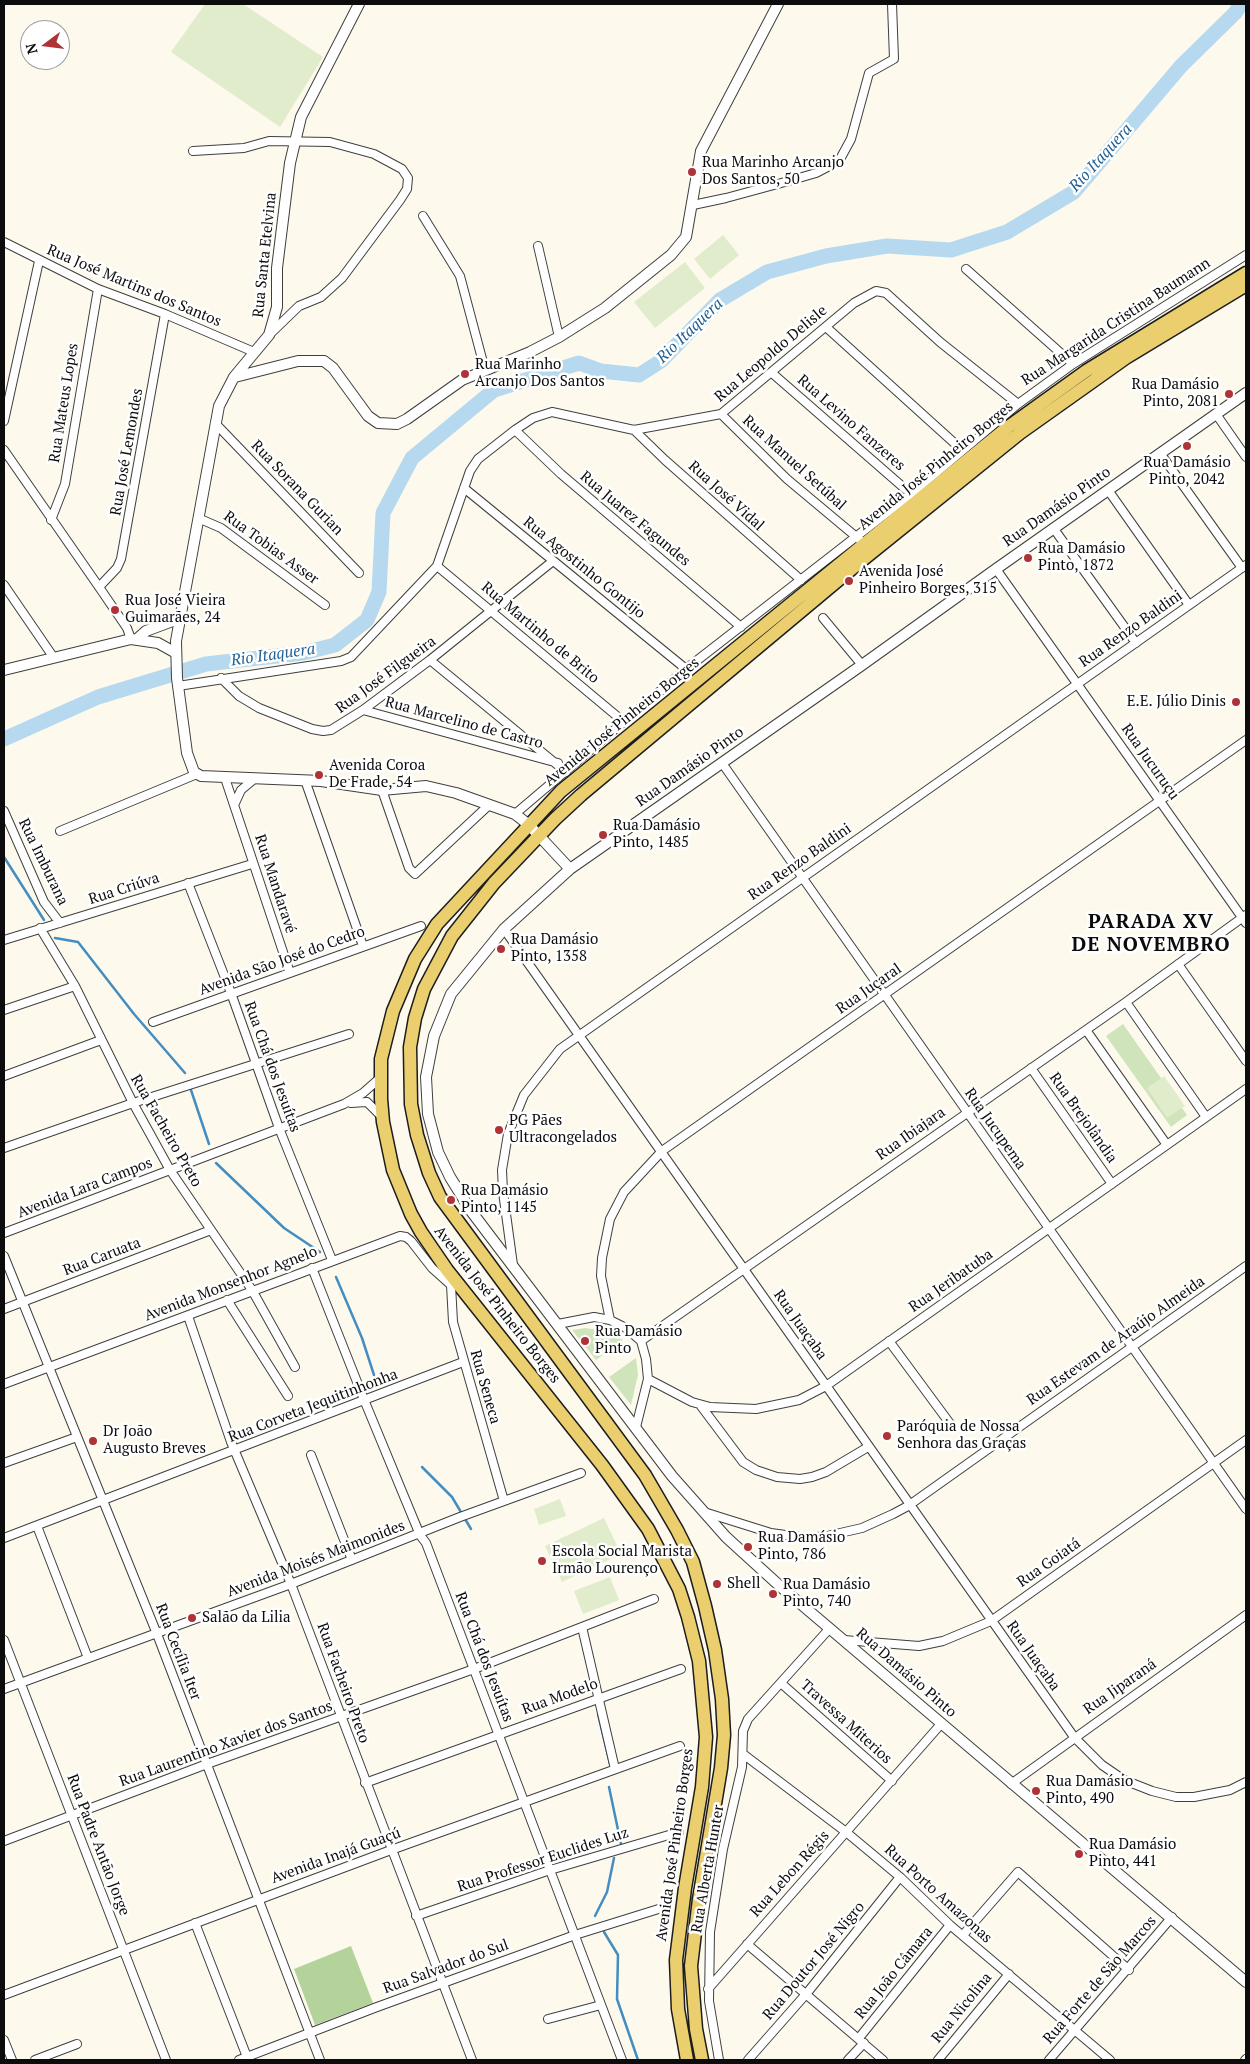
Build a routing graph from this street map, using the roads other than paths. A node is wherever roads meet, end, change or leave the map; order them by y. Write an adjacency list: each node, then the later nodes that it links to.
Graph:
1 (359, 4): 4 (street, Rua Santa Etelvina)
2 (778, 4): 6 (street)
3 (892, 4): 6 (street)
4 (296, 140): 5 (street); 18 (street, Rua Santa Etelvina); 18 (street)
5 (193, 151)
6 (693, 205): 19 (street)
7 (423, 216): 22 (street)
8 (4, 242): 11 (street, Rua José Martins dos Santos)
9 (538, 246): 19 (street)
10 (1246, 255): 21 (street, Rua Margarida Cristina Baumann)
11 (39, 261): 15 (street, Rua José Martins dos Santos); 29 (street)
12 (966, 268): 21 (street)
13 (1246, 273): 43 (main road, Avenida José Pinheiro Borges)
14 (1246, 285): 43 (main road, Avenida José Pinheiro Borges)
15 (98, 289): 16 (street, Rua José Martins dos Santos); 41 (street, Rua Mateus Lopes)
16 (165, 314): 20 (street, Rua José Martins dos Santos); 51 (street, Rua José Lemondes)
17 (826, 327): 23 (street, Rua Leopoldo Delisle); 26 (street, Rua Leopoldo Delisle); 34 (street)
18 (269, 335): 20 (street, Rua Santa Etelvina)
19 (559, 337): 22 (street)
20 (254, 352): 24 (street, Rua Santa Etelvina)
21 (1073, 364): 26 (street, Rua Margarida Cristina Baumann)
22 (485, 370): 24 (street)
23 (772, 373): 27 (street, Rua Leopoldo Delisle); 39 (street, Rua Levino Fanzeres)
24 (235, 376): 30 (street, Rua Santa Etelvina)
25 (1246, 393): 28 (street, Rua Damásio Pinto)
26 (1018, 404): 34 (street, Rua Margarida Cristina Baumann)
27 (721, 414): 32 (street, Rua Leopoldo Delisle); 43 (street, Rua Manuel Setúbal)
28 (1216, 414): 35 (street, Rua Damásio Pinto); 36 (street)
29 (4, 421)
30 (215, 423): 40 (street, Rua Santa Etelvina); 48 (street, Rua Sorana Gurian)
31 (515, 430): 32 (street, Rua Leopoldo Delisle); 37 (street, Rua Leopoldo Delisle); 57 (street, Rua Juarez Fagundes)
32 (634, 430): 49 (street, Rua José Vidal)
33 (4, 450): 41 (street)
34 (962, 450): 39 (street, Rua Margarida Cristina Baumann)
35 (1160, 453): 38 (street, Rua Damásio Pinto); 46 (street)
36 (1246, 457)
37 (464, 488): 44 (street, Rua Agostinho Gontijo); 45 (street, Rua Leopoldo Delisle)
38 (1108, 490): 42 (street, Rua Damásio Pinto); 53 (street)
39 (911, 494): 43 (street, Rua Margarida Cristina Baumann)
40 (198, 518): 52 (street, Rua Tobias Asser); 56 (street, Rua Santa Etelvina)
41 (51, 520): 51 (street)
42 (1054, 529): 47 (street, Rua Damásio Pinto); 59 (street)
43 (864, 545): 49 (street, Rua Margarida Cristina Baumann); 85 (main road, Avenida José Pinheiro Borges); 87 (main road, Avenida José Pinheiro Borges)
44 (553, 561): 54 (street, Rua José Filgueira); 64 (street, Rua Agostinho Gontijo)
45 (437, 566): 54 (street, Rua Martinho de Brito); 66 (street, Rua Leopoldo Delisle)
46 (1244, 567): 53 (street, Rua Renzo Baldini)
47 (996, 569): 63 (street, Rua Damásio Pinto); 68 (street, Rua Jucuruçu)
48 (359, 573)
49 (802, 580): 57 (street, Rua Margarida Cristina Baumann)
50 (4, 584): 61 (street)
51 (99, 587): 58 (street)
52 (325, 605)
53 (1189, 605): 59 (street, Rua Renzo Baldini)
54 (493, 610): 62 (street, Rua José Filgueira); 70 (street, Rua Martinho de Brito)
55 (823, 618): 63 (street)
56 (178, 619): 58 (street); 60 (street, Rua Santa Etelvina)
57 (741, 627): 64 (street, Rua Margarida Cristina Baumann)
58 (134, 639): 60 (street); 61 (street)
59 (1136, 643): 68 (street, Rua Renzo Baldini)
60 (176, 656): 67 (street, Rua Santa Etelvina)
61 (54, 658): 65 (street)
62 (430, 660): 69 (street, Rua José Filgueira); 72 (street)
63 (862, 666): 73 (street, Rua Damásio Pinto)
64 (686, 669): 70 (street, Rua Margarida Cristina Baumann)
65 (4, 670)
66 (221, 678): 67 (street, Rua Leopoldo Delisle); 69 (street, Rua José Filgueira)
67 (177, 682): 75 (street, Rua Santa Etelvina)
68 (1078, 684): 80 (street, Rua Jucuruçu); 90 (street, Rua Renzo Baldini)
69 (363, 710): 72 (street, Rua Marcelino de Castro)
70 (624, 722): 74 (street, Rua Margarida Cristina Baumann)
71 (1246, 740): 80 (street, Rua Juçaral)
72 (558, 763): 74 (street)
73 (722, 763): 89 (street, Rua Damásio Pinto); 90 (street, Rua Jucupema)
74 (566, 772): 84 (street, Rua Margarida Cristina Baumann)
75 (197, 774): 76 (street); 86 (street)
76 (226, 778): 77 (street); 81 (street, Rua Mandaravé)
77 (253, 780): 78 (street); 81 (street)
78 (305, 780): 79 (street); 98 (street)
79 (382, 790): 82 (street); 82 (street)
80 (1160, 801): 92 (street, Rua Jucuruçu); 103 (street, Rua Juçaral)
81 (235, 804): 88 (street, Rua Mandaravé)
82 (489, 805): 84 (street)
83 (4, 811): 93 (street, Rua Imburana)
84 (516, 814): 85 (street)
85 (530, 825): 87 (street); 115 (main road, Avenida José Pinheiro Borges)
86 (60, 831)
87 (539, 836): 89 (street); 245 (main road, Avenida José Pinheiro Borges)
88 (252, 864): 91 (street, Rua Criúva); 100 (street, Rua Mandaravé)
89 (570, 869): 96 (street, Rua Damásio Pinto)
90 (802, 878): 103 (street, Rua Jucupema); 109 (street, Rua Renzo Baldini)
91 (188, 883): 93 (street, Rua Criúva); 102 (street, Rua Chá dos Jesuítas)
92 (1245, 919): 99 (street, Rua Ibiajara)
93 (58, 924): 95 (street, Rua Criúva)
94 (421, 926): 98 (street, Avenida São José do Cedro)
95 (42, 928): 97 (street, Rua Criúva); 101 (street, Rua Facheiro Preto)
96 (504, 929): 109 (street, Rua Juaçaba); 133 (street, Rua Damásio Pinto)
97 (4, 940)
98 (363, 946): 100 (street, Avenida São José do Cedro)
99 (1178, 964): 104 (street, Rua Ibiajara); 111 (street)
100 (290, 973): 102 (street, Avenida São José do Cedro)
101 (75, 986): 105 (street); 110 (street, Rua Facheiro Preto)
102 (231, 994): 106 (street, Avenida São José do Cedro); 112 (street, Rua Chá dos Jesuítas)
103 (884, 994): 119 (street, Rua Jucupema); 125 (street, Rua Juçaral)
104 (1126, 1002): 107 (street, Rua Ibiajara); 121 (street)
105 (4, 1010)
106 (153, 1022)
107 (1086, 1030): 113 (street, Rua Ibiajara); 123 (street)
108 (349, 1034): 112 (street)
109 (580, 1034): 125 (street, Rua Juaçaba); 133 (street, Rua Renzo Baldini)
110 (101, 1040): 114 (street); 117 (street, Rua Facheiro Preto)
111 (1246, 1061)
112 (256, 1064): 117 (street); 122 (street, Rua Chá dos Jesuítas)
113 (1031, 1068): 119 (street, Rua Ibiajara); 127 (street, Rua Brejolândia)
114 (4, 1076)
115 (380, 1078): 118 (street, Avenida Lara Campos); 120 (main road, Avenida José Pinheiro Borges)
116 (1246, 1089): 121 (street, Rua Jeribatuba)
117 (133, 1103): 124 (street); 126 (street, Rua Facheiro Preto)
118 (344, 1104): 120 (street, Avenida Lara Campos); 122 (street, Avenida Lara Campos)
119 (967, 1112): 128 (street, Rua Jucupema); 136 (street, Rua Ibiajara)
120 (382, 1117): 137 (main road, Avenida José Pinheiro Borges)
121 (1206, 1117): 123 (street, Rua Jeribatuba)
122 (279, 1128): 126 (street, Avenida Lara Campos); 132 (street, Rua Chá dos Jesuítas)
123 (1167, 1145): 127 (street, Rua Jeribatuba)
124 (4, 1148)
125 (662, 1151): 136 (street, Rua Juaçaba); 143 (street, Rua Juçaral)
126 (170, 1170): 129 (street, Rua Facheiro Preto); 130 (street, Avenida Lara Campos)
127 (1112, 1184): 128 (street, Rua Jeribatuba)
128 (1048, 1228): 146 (street, Rua Jeribatuba); 147 (street, Rua Jucupema)
129 (211, 1230): 138 (street, Rua Facheiro Preto); 140 (street, Rua Caruata)
130 (4, 1233)
131 (4, 1256): 140 (street, Rua Cecília Iter)
132 (331, 1261): 135 (street, Avenida Monsenhor Agnelo); 137 (street, Avenida Monsenhor Agnelo)
133 (513, 1265): 144 (street, Rua Damásio Pinto)
134 (1246, 1266): 147 (street, Rua Estevam de Araújo Almeida)
135 (314, 1267): 138 (street, Avenida Monsenhor Agnelo); 155 (street, Rua Chá dos Jesuítas)
136 (744, 1268): 145 (street, Rua Ibiajara); 153 (street, Rua Juaçaba)
137 (454, 1283): 148 (street, Rua Seneca); 244 (main road, Avenida José Pinheiro Borges)
138 (252, 1290): 139 (street, Avenida Monsenhor Agnelo); 150 (street, Rua Facheiro Preto)
139 (227, 1300): 142 (street, Avenida Monsenhor Agnelo); 154 (street)
140 (23, 1302): 141 (street, Rua Caruata); 149 (street, Rua Cecília Iter)
141 (4, 1310)
142 (188, 1316): 149 (street, Avenida Monsenhor Agnelo); 162 (street, Rua Facheiro Preto)
143 (610, 1320): 144 (street); 145 (street)
144 (558, 1324): 158 (street, Rua Damásio Pinto)
145 (641, 1341): 151 (street)
146 (889, 1341): 153 (street, Rua Jeribatuba); 157 (street)
147 (1131, 1347): 165 (street, Rua Jucupema); 169 (street, Rua Estevam de Araújo Almeida)
148 (464, 1362): 155 (street, Rua Corveta Jequitinhonha); 167 (street, Rua Seneca)
149 (50, 1366): 152 (street, Avenida Monsenhor Agnelo); 159 (street, Rua Cecília Iter)
150 (295, 1367)
151 (648, 1379): 156 (street, Rua Jeribatuba); 158 (street)
152 (4, 1384)
153 (826, 1386): 156 (street, Rua Jeribatuba); 161 (street, Rua Juaçaba)
154 (288, 1396)
155 (365, 1402): 162 (street, Rua Corveta Jequitinhonha); 173 (street, Rua Chá dos Jesuítas)
156 (701, 1406): 161 (street)
157 (951, 1425)
158 (636, 1427): 171 (street, Rua Damásio Pinto)
159 (77, 1438): 164 (street); 168 (street, Rua Cecília Iter)
160 (1246, 1440): 165 (street, Rua Goiatá)
161 (868, 1447): 169 (street, Rua Juaçaba)
162 (235, 1450): 168 (street, Rua Corveta Jequitinhonha); 176 (street, Rua Facheiro Preto)
163 (312, 1456): 175 (street)
164 (4, 1463)
165 (1214, 1464): 170 (street, Rua Jucupema); 179 (street, Rua Goiatá)
166 (581, 1474): 167 (street, Avenida Moisés Maimonides)
167 (504, 1501): 173 (street, Avenida Moisés Maimonides)
168 (102, 1502): 172 (street, Rua Corveta Jequitinhonha); 182 (street, Rua Cecília Iter)
169 (910, 1505): 171 (street, Rua Estevam de Araújo Almeida); 179 (street, Rua Juaçaba)
170 (1246, 1509)
171 (703, 1512): 181 (street, Rua Damásio Pinto)
172 (37, 1526): 174 (street, Rua Corveta Jequitinhonha); 185 (street)
173 (420, 1535): 175 (street, Avenida Moisés Maimonides); 186 (street, Rua Chá dos Jesuítas)
174 (4, 1538)
175 (352, 1560): 176 (street, Avenida Moisés Maimonides)
176 (291, 1584): 182 (street, Avenida Moisés Maimonides); 192 (street, Rua Facheiro Preto)
177 (654, 1599): 180 (street, Rua Laurentino Xavier dos Santos)
178 (1246, 1615): 195 (street, Rua Jiparaná)
179 (991, 1620): 184 (street, Rua Goiatá); 195 (street, Rua Juaçaba)
180 (582, 1627): 186 (street, Rua Laurentino Xavier dos Santos); 191 (street)
181 (830, 1628): 184 (street, Rua Damásio Pinto); 189 (street)
182 (157, 1634): 185 (street, Avenida Moisés Maimonides); 198 (street, Rua Cecília Iter)
183 (4, 1640): 188 (street, Rua Padre Antão Jorge)
184 (844, 1640): 193 (street, Rua Damásio Pinto)
185 (88, 1658): 188 (street, Avenida Moisés Maimonides)
186 (474, 1669): 192 (street, Rua Laurentino Xavier dos Santos); 194 (street, Rua Chá dos Jesuítas)
187 (681, 1669): 191 (street, Rua Modelo)
188 (20, 1683): 190 (street, Avenida Moisés Maimonides); 205 (street, Rua Padre Antão Jorge)
189 (782, 1684): 197 (street); 200 (street, Travessa Miterios)
190 (4, 1689)
191 (599, 1698): 194 (street, Rua Modelo); 199 (street)
192 (341, 1716): 198 (street, Rua Laurentino Xavier dos Santos); 202 (street, Rua Facheiro Preto)
193 (941, 1724): 200 (street, Rua Lebon Régis); 203 (street, Rua Damásio Pinto)
194 (499, 1734): 202 (street, Rua Modelo); 204 (street, Rua Chá dos Jesuítas)
195 (1074, 1737): 201 (street, Rua Juaçaba); 203 (street, Rua Jiparaná)
196 (680, 1746): 199 (street, Avenida Inajá Guaçú)
197 (743, 1754): 207 (street, Rua Porto Amazonas); 226 (street, Rua Alberta Hunter)
198 (206, 1764): 205 (street, Rua Laurentino Xavier dos Santos); 212 (street, Rua Cecília Iter)
199 (615, 1769): 204 (street, Avenida Inajá Guaçú)
200 (892, 1781): 207 (street, Rua Lebon Régis)
201 (1246, 1782)
202 (365, 1783): 209 (street, Rua Facheiro Preto)
203 (1011, 1784): 215 (street, Rua Damásio Pinto)
204 (524, 1802): 209 (street, Avenida Inajá Guaçú); 210 (street, Rua Chá dos Jesuítas)
205 (73, 1816): 208 (street, Rua Laurentino Xavier dos Santos); 221 (street, Rua Padre Antão Jorge)
206 (679, 1832): 210 (street, Rua Professor Euclides Luz)
207 (846, 1832): 211 (street, Rua Porto Amazonas); 220 (street, Rua Lebon Régis)
208 (4, 1841)
209 (392, 1850): 212 (street, Avenida Inajá Guaçú); 214 (street, Rua Facheiro Preto)
210 (550, 1870): 214 (street, Rua Professor Euclides Luz); 218 (street, Rua Chá dos Jesuítas)
211 (900, 1877): 217 (street, Rua Porto Amazonas); 227 (street, Rua Doutor José Nigro)
212 (257, 1900): 216 (street, Avenida Inajá Guaçú); 232 (street, Rua Cecília Iter)
213 (665, 1907): 218 (street, Rua Salvador do Sul)
214 (416, 1916): 225 (street, Rua Facheiro Preto)
215 (1172, 1917): 222 (street, Rua Forte de São Marcos); 224 (street, Rua Damásio Pinto)
216 (195, 1923): 221 (street, Avenida Inajá Guaçú); 236 (street)
217 (950, 1925): 219 (street, Rua Porto Amazonas); 234 (street, Rua João Câmara)
218 (575, 1935): 225 (street, Rua Salvador do Sul); 229 (street, Rua Chá dos Jesuítas)
219 (963, 1935): 222 (street); 223 (street, Rua Porto Amazonas)
220 (747, 1944): 226 (street, Rua Lebon Régis); 227 (street)
221 (123, 1950): 228 (street, Avenida Inajá Guaçú); 239 (street, Rua Padre Antão Jorge)
222 (1128, 1970): 231 (street, Rua Forte de São Marcos)
223 (1008, 1974): 231 (street, Rua Porto Amazonas); 250 (street, Rua Nicolina)
224 (1246, 1982)
225 (443, 1983): 232 (street, Rua Salvador do Sul); 242 (street, Rua Facheiro Preto)
226 (708, 1989): 246 (street)
227 (806, 1994): 234 (street); 247 (street, Rua Doutor José Nigro)
228 (4, 1995)
229 (601, 2005): 230 (street); 243 (street, Rua Chá dos Jesuítas)
230 (548, 2019)
231 (1076, 2031): 251 (street, Rua Forte de São Marcos); 252 (street, Rua Porto Amazonas)
232 (310, 2033): 236 (street, Rua Salvador do Sul); 241 (street, Rua Cecília Iter)
233 (4, 2040): 237 (street)
234 (861, 2041): 248 (street, Rua João Câmara); 249 (street)
235 (78, 2044): 238 (street)
236 (247, 2057): 240 (street, Rua Salvador do Sul)
237 (12, 2060)
238 (35, 2060)
239 (166, 2060)
240 (239, 2060)
241 (320, 2060)
242 (472, 2060)
243 (622, 2060)
244 (687, 2060)
245 (702, 2060)
246 (719, 2060)
247 (748, 2060)
248 (848, 2060)
249 (883, 2060)
250 (938, 2060)
251 (1049, 2060)
252 (1110, 2060)

